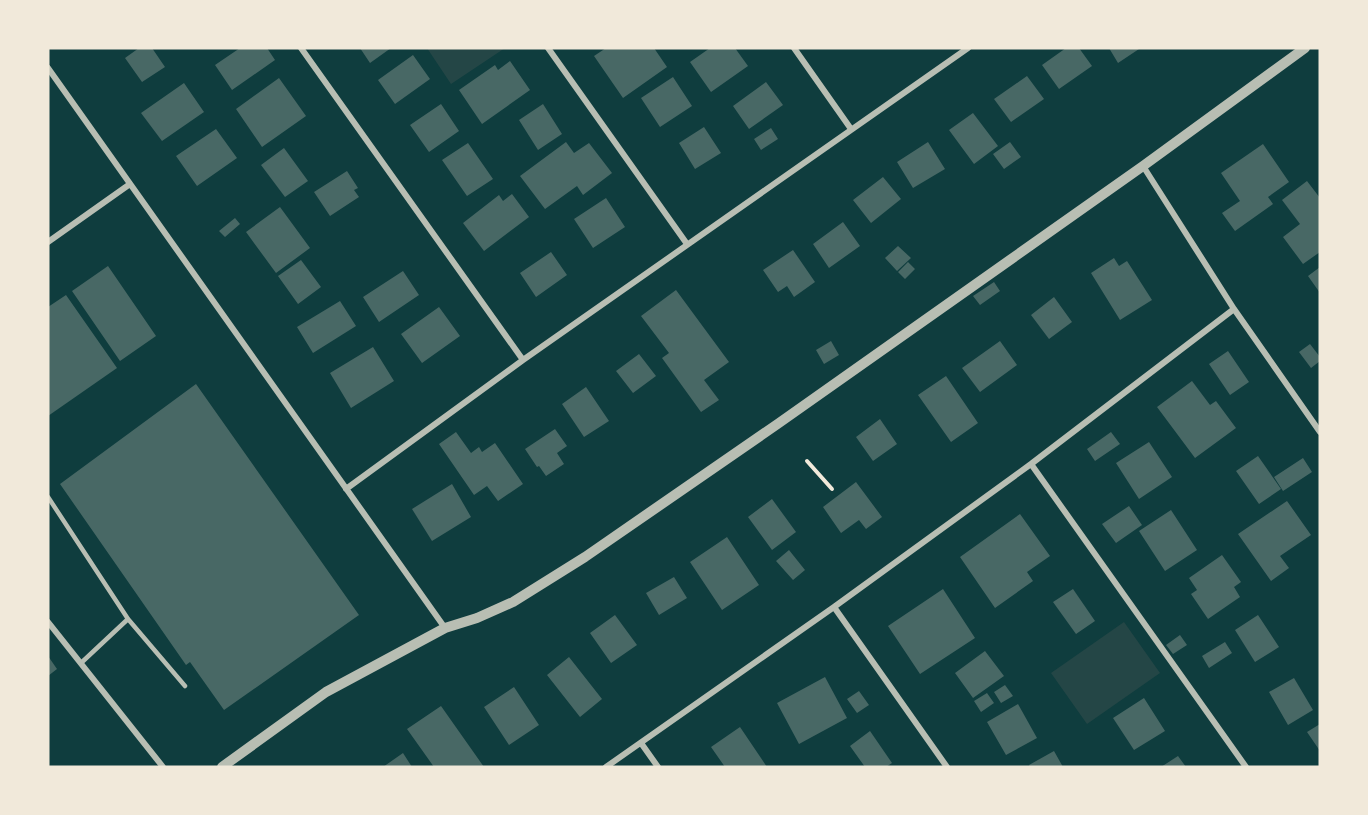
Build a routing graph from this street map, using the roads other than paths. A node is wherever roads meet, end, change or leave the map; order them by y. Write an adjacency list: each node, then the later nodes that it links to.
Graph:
1 (301, 48): 13 (street)
2 (548, 48): 11 (street)
3 (794, 48): 7 (street)
4 (968, 48): 7 (street)
5 (1305, 48): 8 (street)
6 (48, 68): 9 (street)
7 (851, 129): 11 (street)
8 (1143, 166): 12 (street); 21 (street)
9 (130, 184): 10 (street); 16 (street)
10 (48, 242)
11 (687, 244): 13 (street)
12 (1234, 309): 14 (street); 15 (street)
13 (523, 360): 16 (street)
14 (1320, 432)
15 (1031, 464): 18 (street); 30 (street)
16 (346, 489): 21 (street)
17 (48, 497): 19 (lane)
18 (834, 607): 24 (street); 29 (street)
19 (128, 619): 22 (lane); 23 (lane)
20 (48, 622): 22 (street)
21 (445, 628): 26 (street)
22 (81, 663): 25 (street)
23 (185, 686)
24 (641, 743): 27 (street); 28 (street)
25 (163, 767)
26 (222, 767)
27 (606, 767)
28 (658, 767)
29 (947, 767)
30 (1246, 767)

